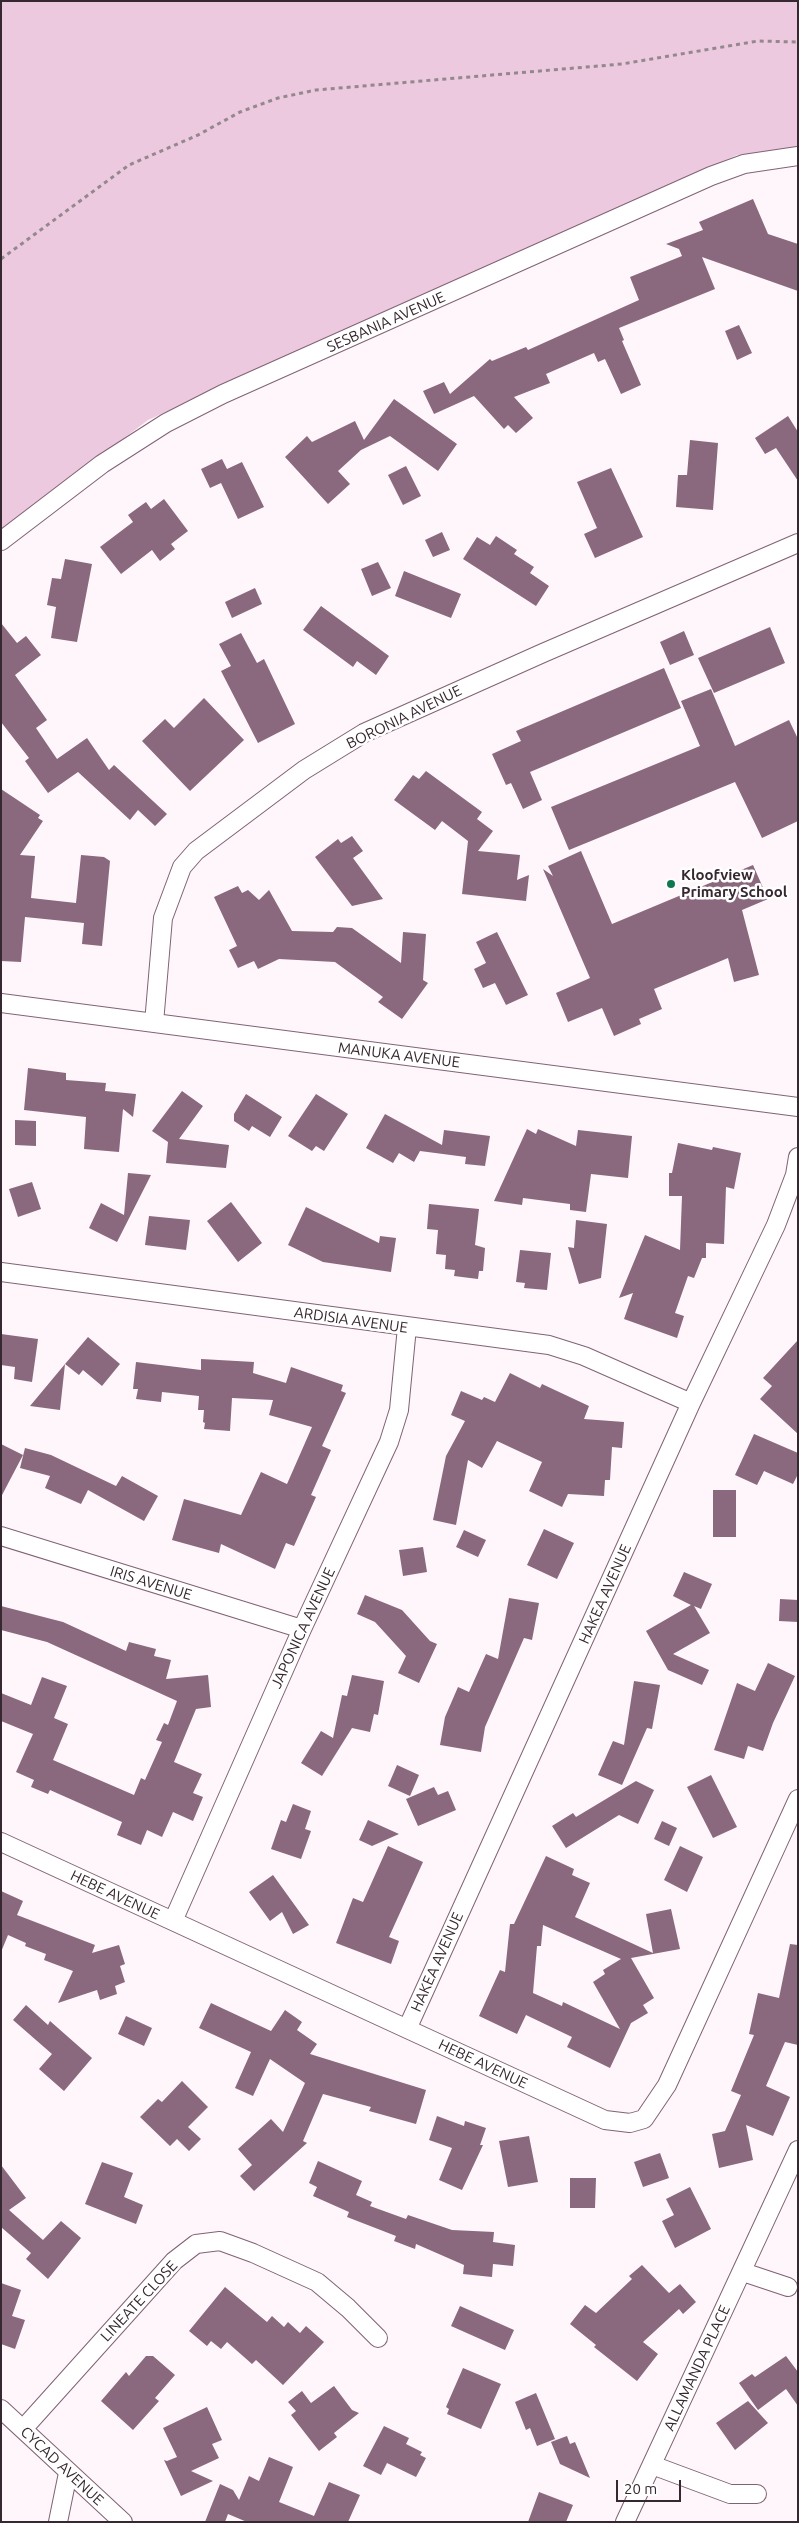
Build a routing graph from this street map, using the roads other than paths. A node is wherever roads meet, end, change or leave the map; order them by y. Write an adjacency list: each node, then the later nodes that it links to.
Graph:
1 (798, 156): 2 (street, SESBANIA AVENUE)
2 (1, 542)
3 (798, 543): 5 (street, BORONIA AVENUE)
4 (1, 1003): 5 (street, MANUKA AVENUE)
5 (154, 1023): 6 (street, MANUKA AVENUE)
6 (798, 1107)
7 (798, 1157): 10 (street, HAKEA AVENUE)
8 (1, 1272): 9 (street, ARDISIA AVENUE)
9 (407, 1327): 10 (street, ARDISIA AVENUE); 12 (street, JAPONICA AVENUE)
10 (691, 1403): 16 (street, HAKEA AVENUE)
11 (1, 1536): 12 (street, IRIS AVENUE)
12 (302, 1629): 15 (street, JAPONICA AVENUE)
13 (798, 1799): 16 (street, HEBE AVENUE)
14 (1, 1842): 15 (street, HEBE AVENUE)
15 (172, 1921): 16 (street, HEBE AVENUE)
16 (407, 2029)
17 (798, 2150): 18 (street, ALLAMANDA PLACE)
18 (743, 2272): 19 (street); 23 (street, ALLAMANDA PLACE)
19 (788, 2287)
20 (378, 2338): 22 (street, LINEATE CLOSE)
21 (1, 2409): 22 (street, CYCAD AVENUE)
22 (23, 2429): 24 (street, CYCAD AVENUE)
23 (652, 2465): 25 (street); 28 (street, ALLAMANDA PLACE)
24 (68, 2473): 26 (street); 27 (street, CYCAD AVENUE)
25 (757, 2494)
26 (58, 2522)
27 (123, 2522)
28 (625, 2522)

